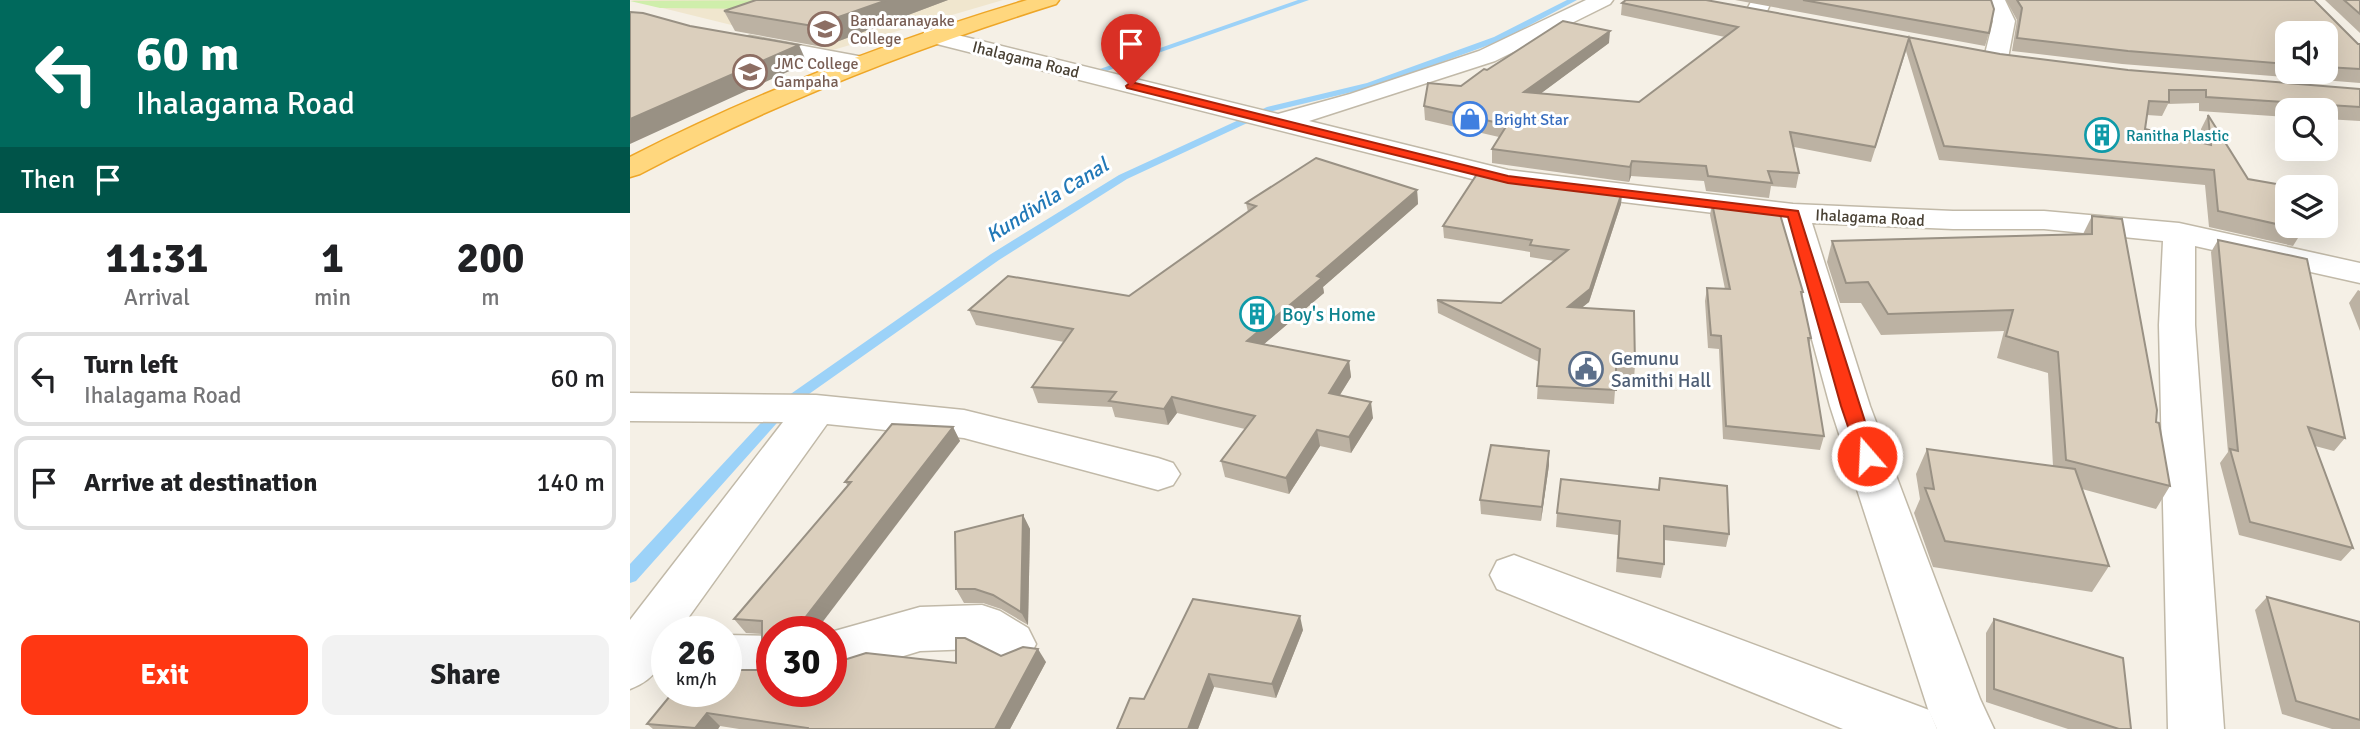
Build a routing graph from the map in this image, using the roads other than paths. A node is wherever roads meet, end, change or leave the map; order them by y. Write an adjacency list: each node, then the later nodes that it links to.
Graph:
1 (1049, 0): 6 (highway)
2 (1602, 0): 12 (street)
3 (1995, 0): 9 (street)
4 (1749, 8): 5 (street)
5 (1782, 19)
6 (933, 36): 11 (highway); 12 (street, Ihalagama Road)
7 (726, 39): 11 (street)
8 (1969, 53): 9 (street)
9 (1996, 58): 10 (street)
10 (2021, 61)
11 (858, 63): 13 (highway)
12 (1276, 123): 14 (street, Ihalagama Road)
13 (630, 169)
14 (1793, 214): 15 (street, Ihalagama Road); 25 (street)
15 (2179, 233): 16 (street, Ihalagama Road); 26 (street)
16 (2360, 273)
17 (630, 407): 18 (street)
18 (816, 409): 19 (street); 23 (street)
19 (1158, 474)
20 (1514, 576): 24 (street)
21 (1010, 645): 22 (street)
22 (847, 650)
23 (644, 660)
24 (1909, 729)
25 (1966, 729)
26 (2196, 729)

